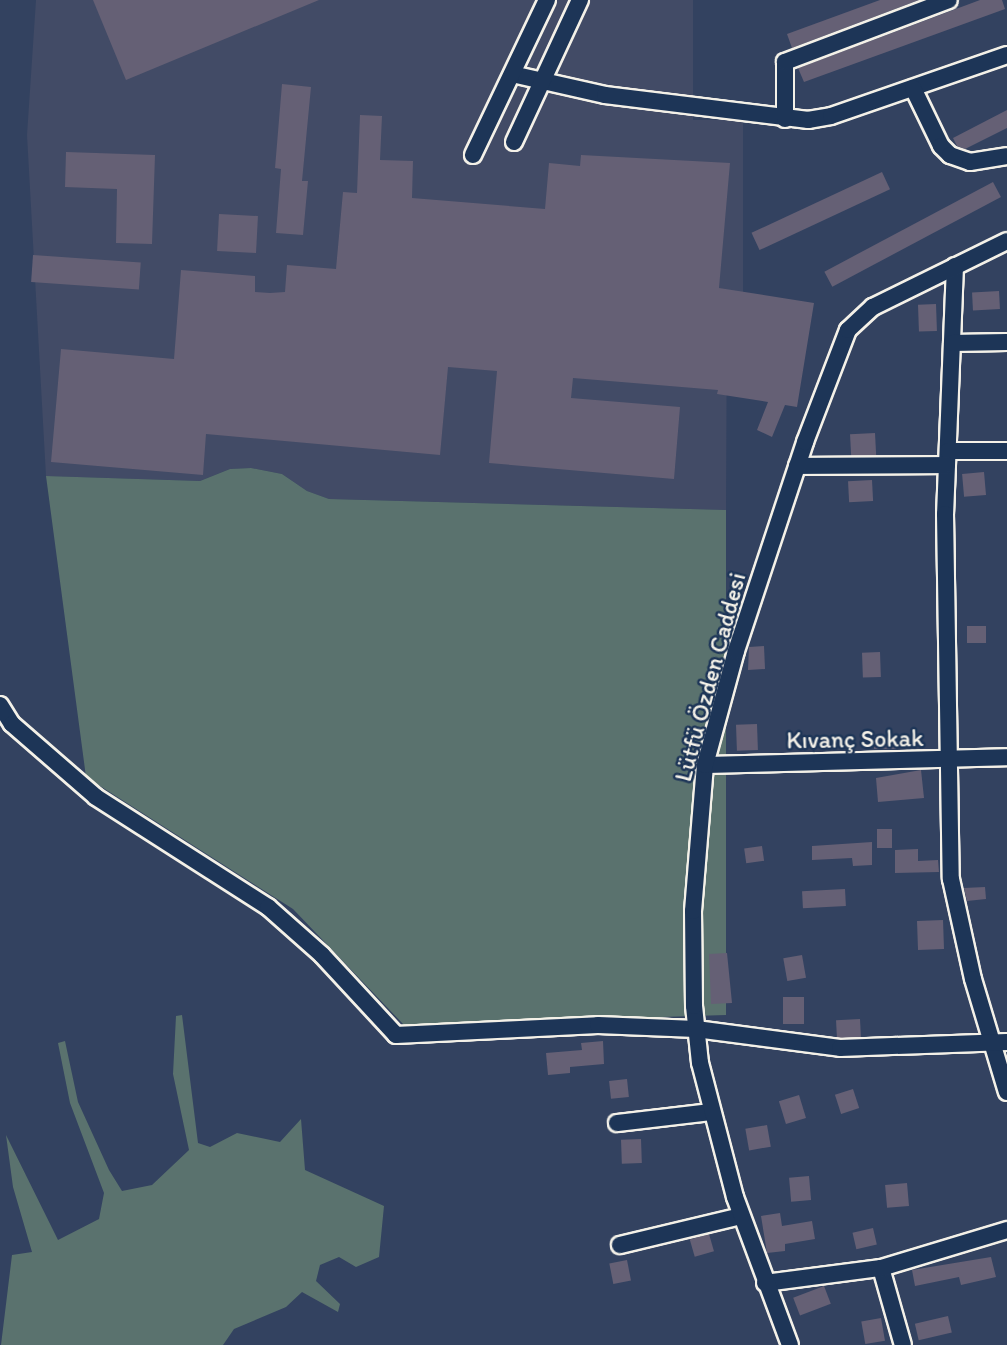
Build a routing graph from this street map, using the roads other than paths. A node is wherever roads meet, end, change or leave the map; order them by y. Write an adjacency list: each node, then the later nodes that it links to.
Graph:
1 (547, 0): 5 (street)
2 (580, 0): 6 (street)
3 (949, 0): 8 (street)
4 (1007, 55): 7 (street)
5 (512, 74): 6 (street); 10 (street)
6 (542, 81): 8 (street); 9 (street)
7 (913, 88): 8 (street); 11 (street)
8 (785, 119)
9 (514, 142)
10 (473, 155)
11 (1007, 156)
12 (1007, 241): 13 (street, Lütfü Özden Caddesi)
13 (956, 267): 15 (street); 18 (street, Lütfü Özden Caddesi)
14 (1007, 342): 15 (street)
15 (952, 343): 17 (street)
16 (1007, 452): 17 (street)
17 (947, 458): 18 (street); 21 (street)
18 (797, 466): 22 (street, Lütfü Özden Caddesi)
19 (0, 705): 23 (street)
20 (1007, 757): 21 (street, Kıvanç Sokak)
21 (948, 760): 22 (street, Kıvanç Sokak); 24 (street)
22 (705, 765): 23 (street, Lütfü Özden Caddesi)
23 (696, 1029): 24 (street); 26 (street, Lütfü Özden Caddesi)
24 (1000, 1044): 25 (street)
25 (1006, 1087)
26 (711, 1112): 27 (street); 28 (street, Lütfü Özden Caddesi)
27 (617, 1123)
28 (741, 1216): 30 (street); 32 (street, Lütfü Özden Caddesi)
29 (1007, 1230): 31 (street)
30 (620, 1245)
31 (881, 1268): 32 (street); 34 (street)
32 (765, 1283): 33 (street, Lütfü Özden Caddesi)
33 (790, 1345)
34 (903, 1345)

